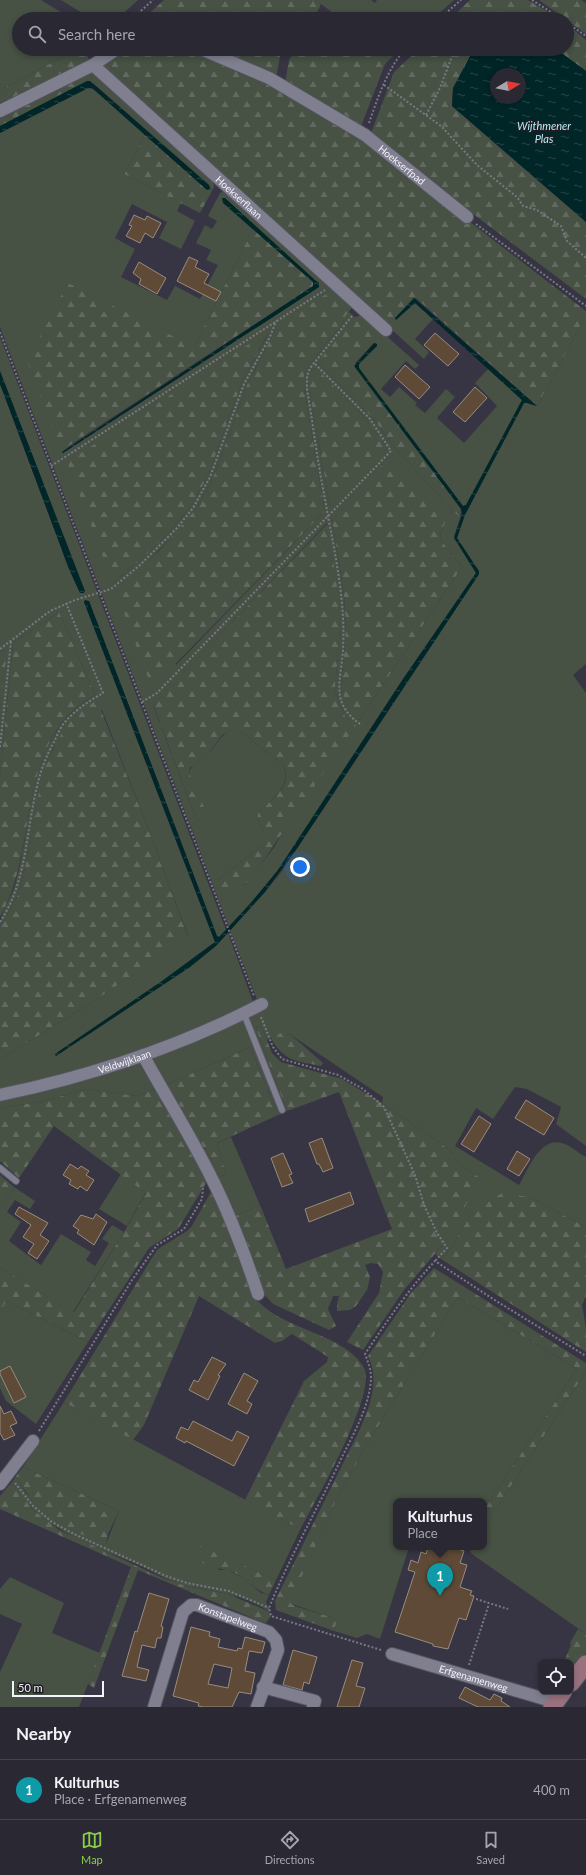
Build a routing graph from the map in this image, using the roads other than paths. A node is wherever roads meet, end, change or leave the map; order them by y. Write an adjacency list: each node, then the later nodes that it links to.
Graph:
1 (106, 56): 3 (street)
2 (217, 56): 5 (street, Hoekserfpad)
3 (94, 64): 4 (street); 6 (street, Hoekserflaan)
4 (0, 111)
5 (467, 217)
6 (386, 330)
7 (260, 1006): 8 (street, Veldwijklaan)
8 (244, 1014): 9 (street, Veldwijklaan); 11 (lane)
9 (143, 1056): 10 (street, Veldwijklaan); 14 (street)
10 (0, 1095)
11 (282, 1110)
12 (0, 1168): 13 (lane)
13 (16, 1181)
14 (258, 1294)
15 (33, 1441): 16 (street)
16 (0, 1484)
17 (392, 1654): 21 (street, Erfgenamenweg)
18 (586, 1664): 19 (street)
19 (574, 1679)
20 (263, 1687): 22 (street, Konstapelweg); 23 (street, Konstapelweg); 24 (street)
21 (557, 1700)
22 (155, 1707)
23 (257, 1707)
24 (313, 1707)

